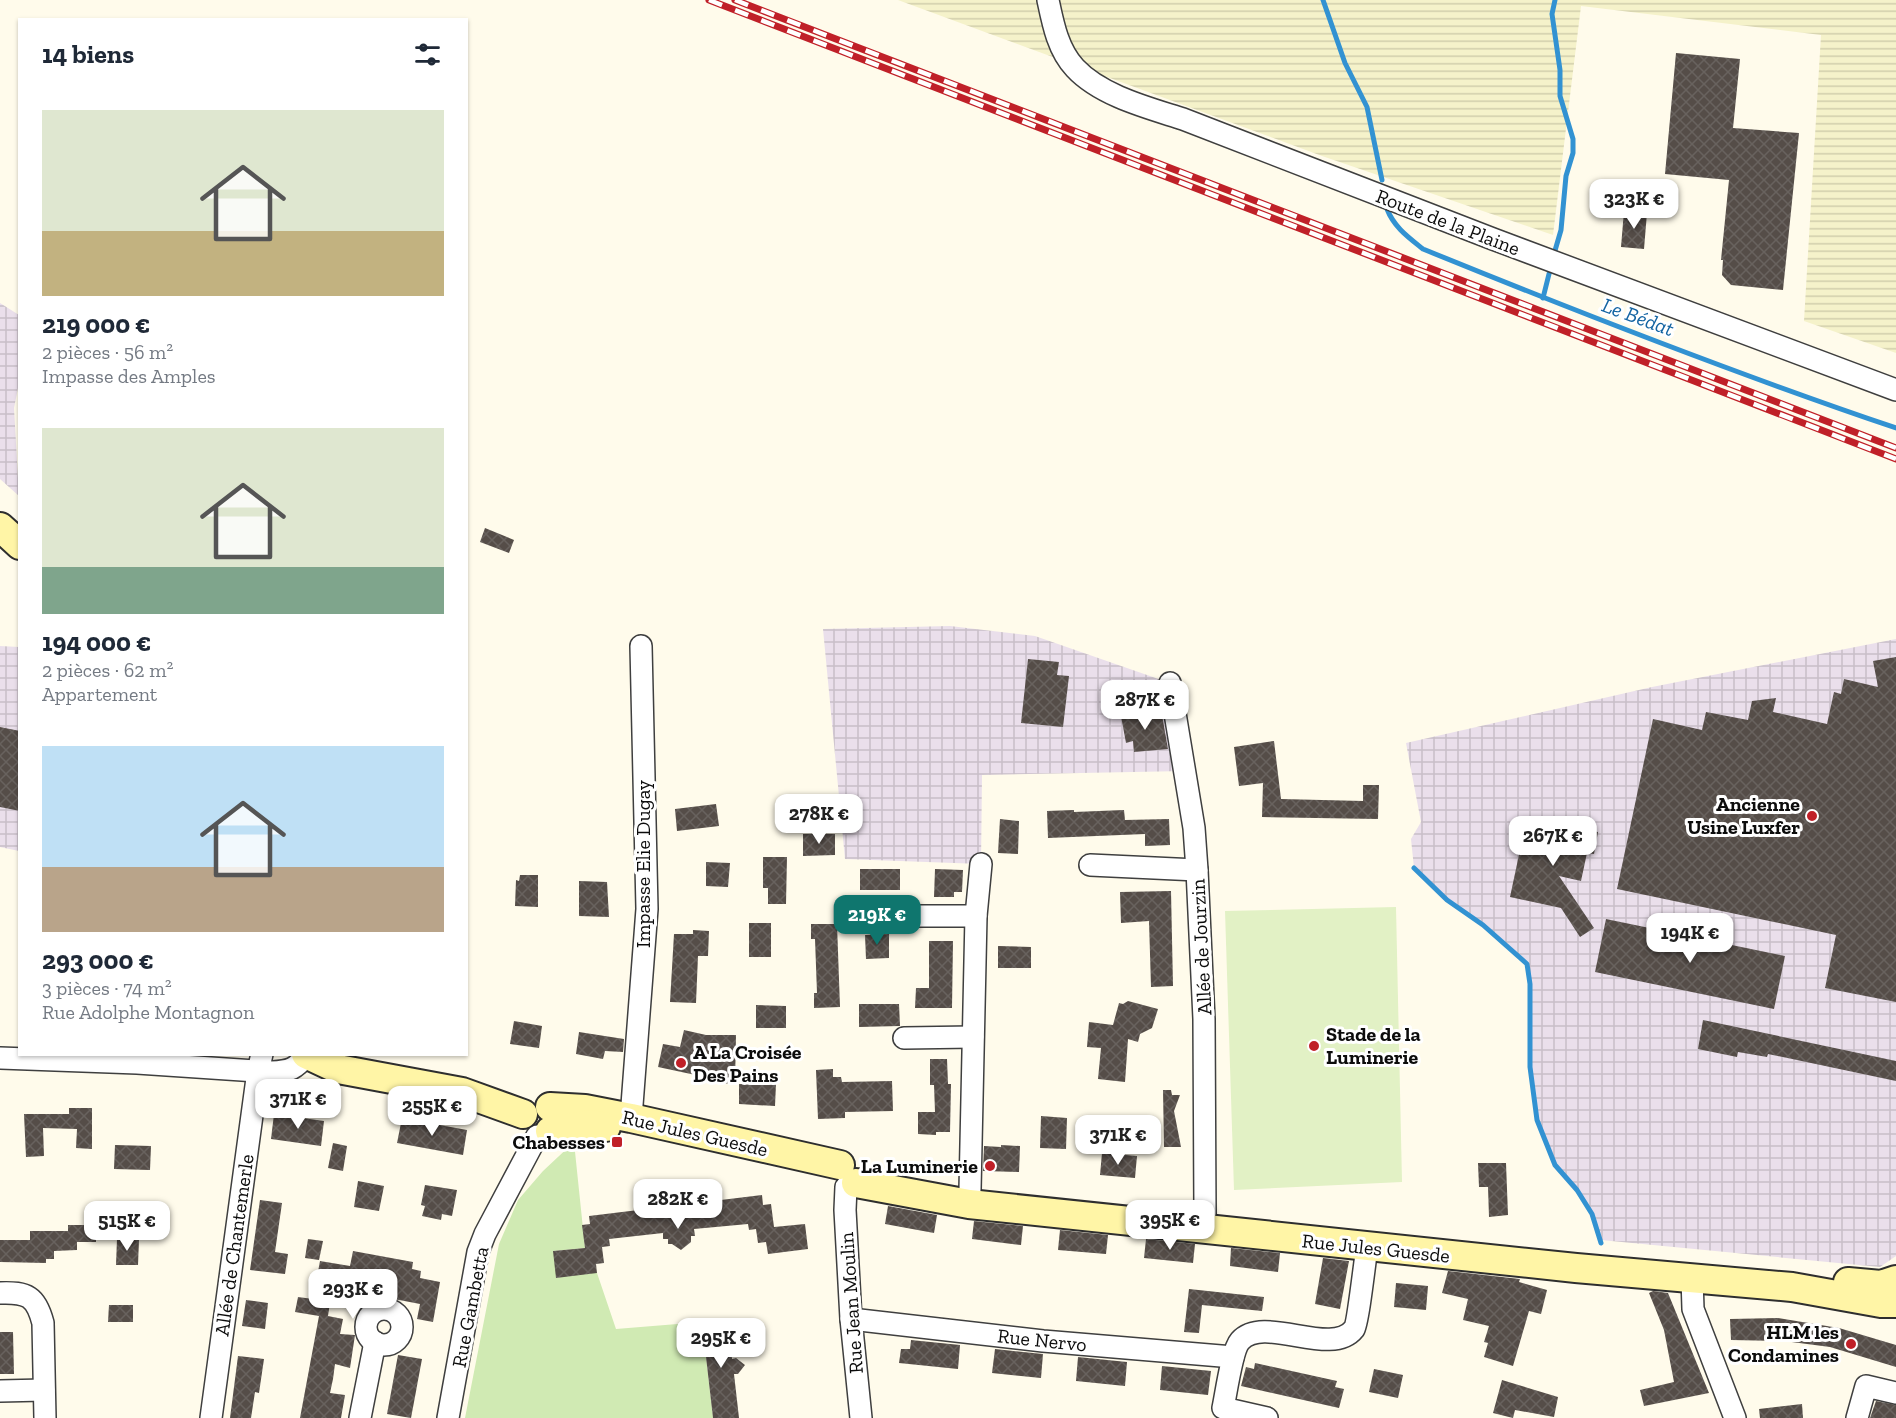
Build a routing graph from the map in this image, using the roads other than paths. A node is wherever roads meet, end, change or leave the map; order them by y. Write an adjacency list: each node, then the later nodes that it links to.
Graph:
1 (1048, 0): 2 (street, Route de la Plaine)
2 (1896, 390)
3 (0, 527): 4 (main road)
4 (18, 543)
5 (641, 646): 18 (street, Impasse Elie Dugay)
6 (1170, 683): 9 (street, Allée de Jourzin)
7 (981, 864): 11 (street)
8 (1090, 865): 9 (street)
9 (1197, 870): 22 (street, Allée de Jourzin)
10 (902, 916): 11 (street)
11 (976, 916): 12 (street)
12 (973, 1037): 13 (street); 21 (street)
13 (904, 1038)
14 (305, 1056): 17 (street)
15 (308, 1056): 19 (main road)
16 (0, 1058): 17 (street)
17 (260, 1063): 35 (street, Allée de Chantemerle)
18 (631, 1118): 19 (main road, Rue Jules Guesde); 20 (main road, Rue Jules Guesde)
19 (540, 1122): 20 (main road, Rue Jules Guesde); 37 (street, Rue Gambetta)
20 (847, 1177): 21 (main road, Rue Jules Guesde); 23 (main road, Rue Jules Guesde); 28 (street, Rue Jean Moulin)
21 (970, 1190): 22 (main road, Rue Jules Guesde)
22 (1206, 1214): 25 (main road, Rue Jules Guesde)
23 (1367, 1247): 24 (main road, Rue Jules Guesde); 30 (street)
24 (1692, 1278): 27 (main road, Rue Jules Guesde); 40 (street)
25 (1896, 1280)
26 (0, 1293): 31 (street)
27 (1896, 1303)
28 (851, 1319): 30 (street, Rue Nervo); 38 (street, Rue Jean Moulin)
29 (375, 1342): 36 (street)
30 (1233, 1357): 39 (street)
31 (44, 1389): 32 (street); 34 (street)
32 (0, 1391)
33 (1896, 1394): 41 (street)
34 (45, 1418)
35 (211, 1418)
36 (360, 1418)
37 (448, 1418)
38 (861, 1418)
39 (1267, 1418)
40 (1735, 1418)
41 (1857, 1418)

